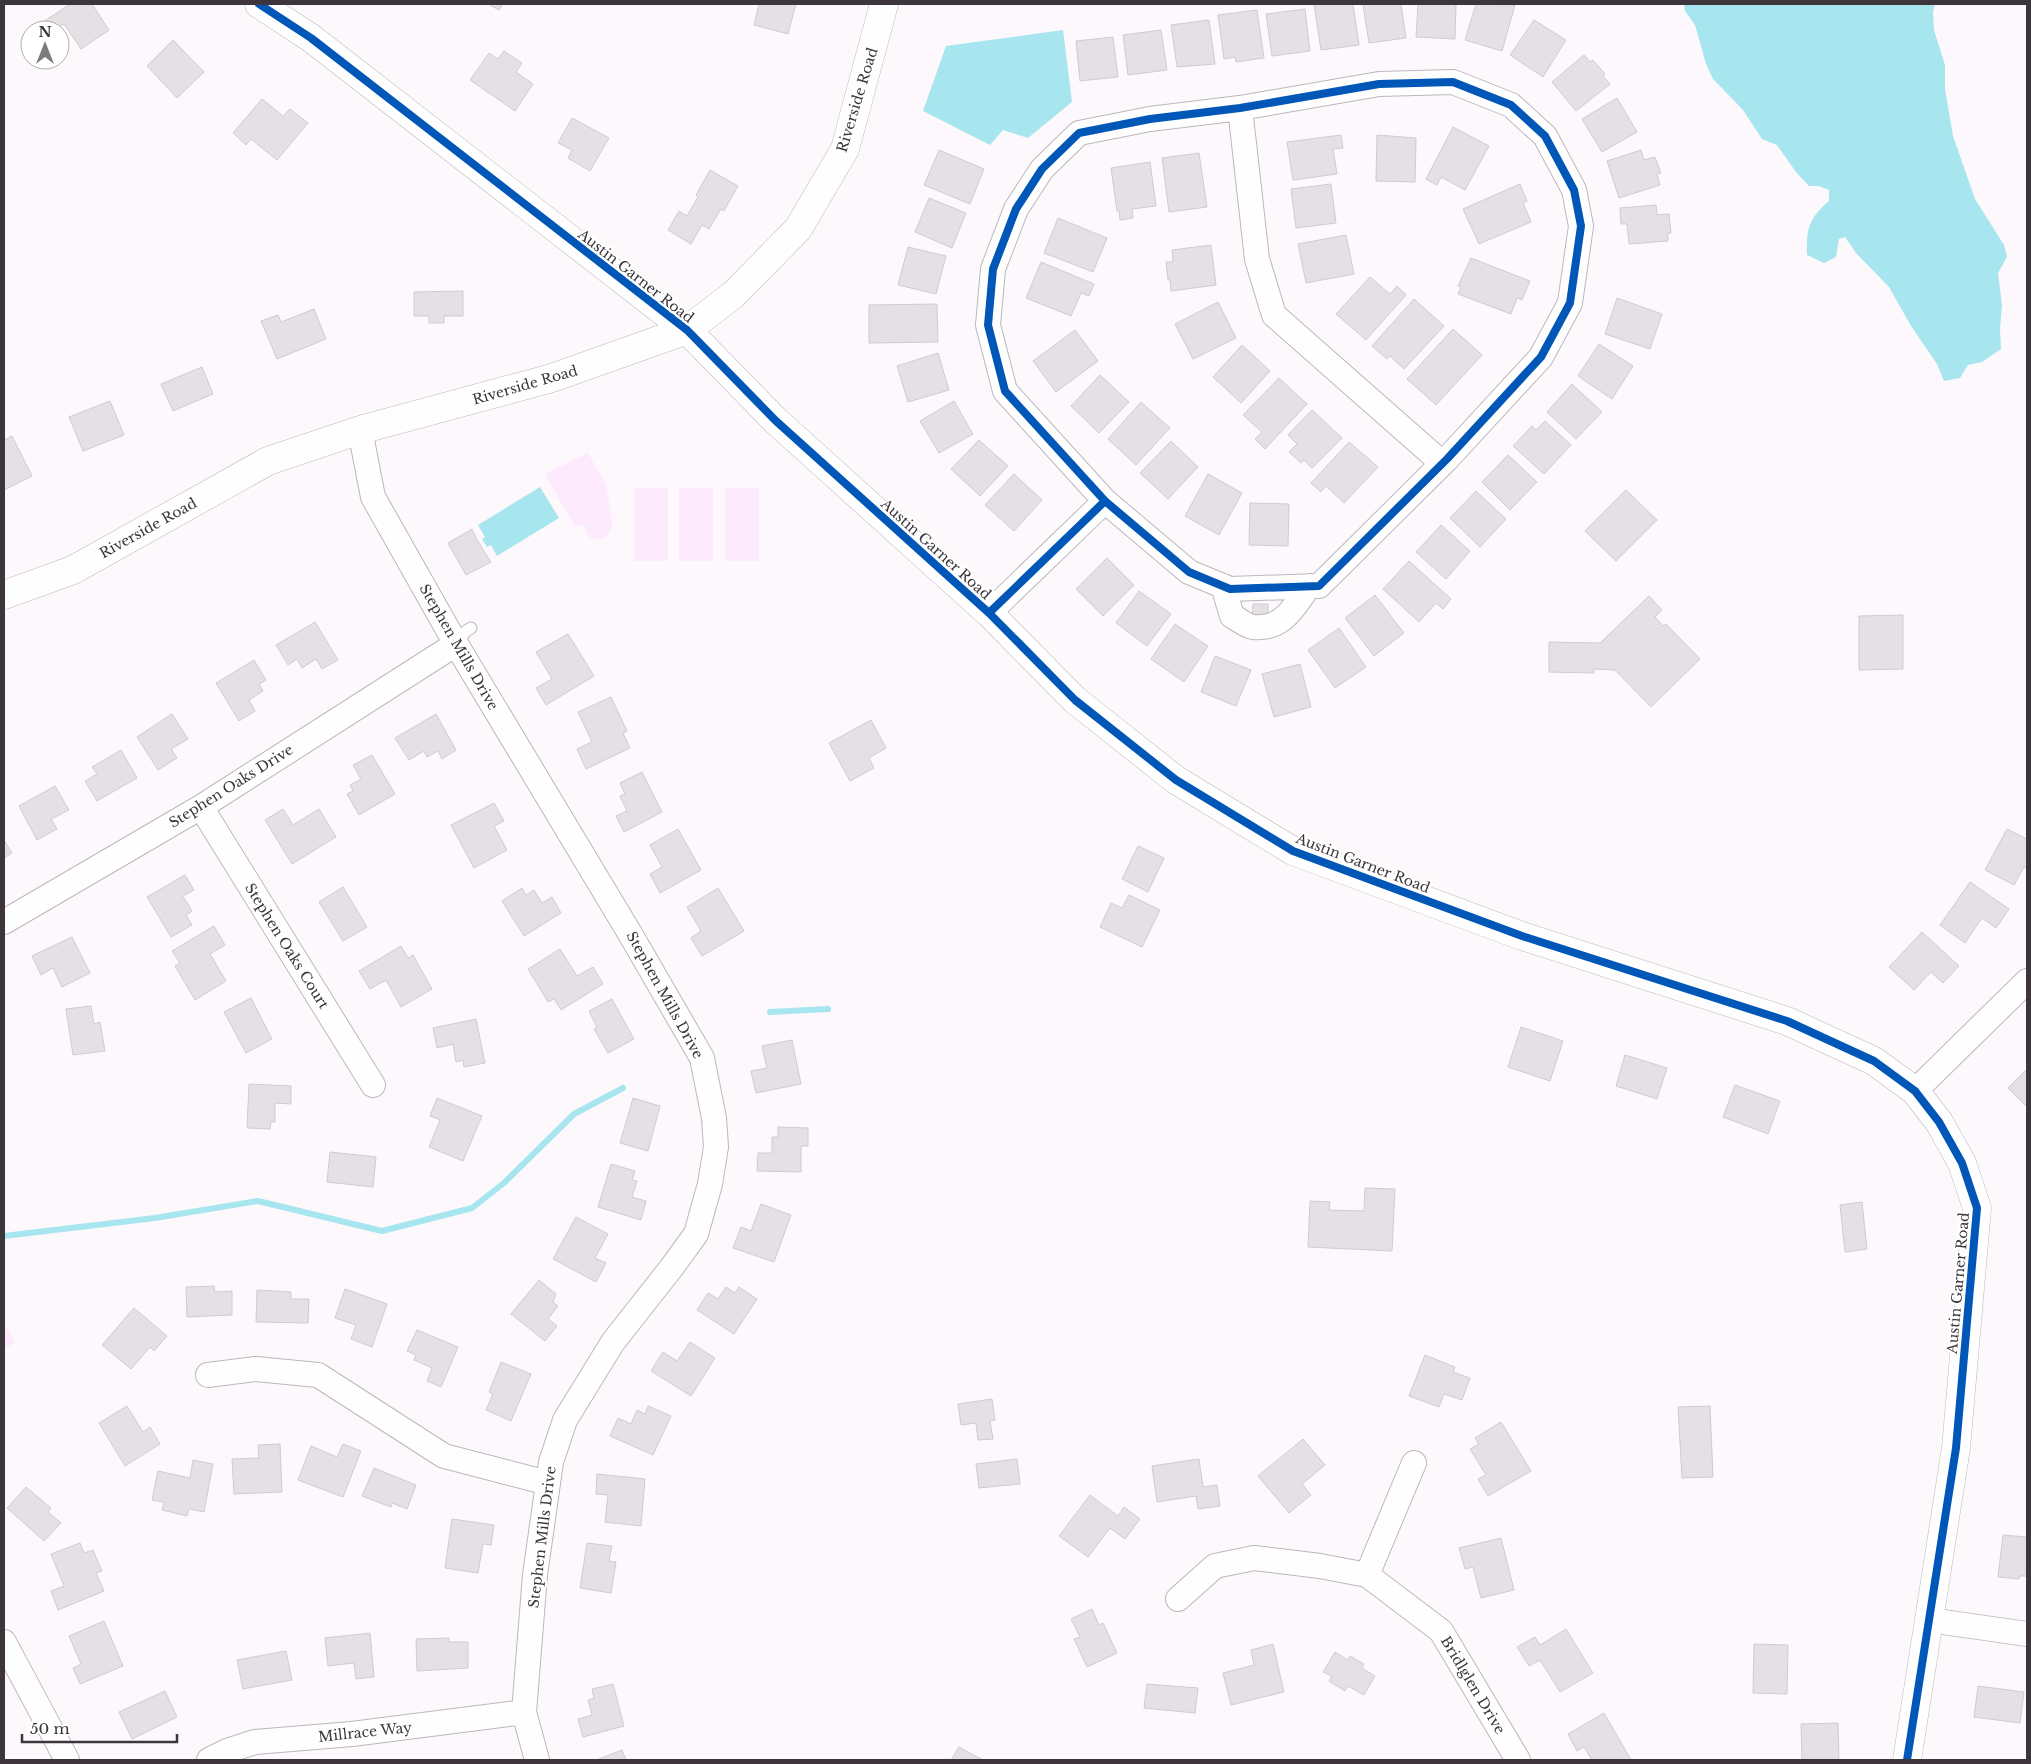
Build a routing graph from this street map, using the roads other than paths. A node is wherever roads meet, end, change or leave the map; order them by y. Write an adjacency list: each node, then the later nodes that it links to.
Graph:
1 (259, 4): 4 (street, Austin Garner Road)
2 (884, 4): 4 (street, Riverside Road)
3 (1240, 108): 6 (street); 6 (street); 7 (street)
4 (687, 330): 5 (street, Riverside Road); 11 (street, Austin Garner Road)
5 (360, 430): 10 (street, Riverside Road); 12 (street, Stephen Mills Drive)
6 (1442, 463): 9 (street)
7 (1105, 501): 8 (street); 11 (street)
8 (1223, 586): 9 (street); 9 (street)
9 (1309, 586)
10 (4, 595)
11 (988, 613): 17 (street, Austin Garner Road)
12 (463, 636): 13 (street, Stephen Oaks Drive); 20 (street, Stephen Mills Drive)
13 (200, 807): 14 (street, Stephen Oaks Drive); 16 (street, Stephen Oaks Court)
14 (4, 922)
15 (2027, 981): 17 (street)
16 (373, 1084)
17 (1915, 1091): 23 (street, Austin Garner Road)
18 (208, 1375): 20 (street)
19 (1414, 1463): 21 (street)
20 (548, 1483): 26 (street, Stephen Mills Drive)
21 (1367, 1575): 22 (street, Bridlglen Drive); 30 (street, Bridlglen Drive)
22 (1178, 1599)
23 (1929, 1620): 24 (street); 31 (street, Austin Garner Road)
24 (2027, 1634)
25 (4, 1642): 27 (street)
26 (524, 1712): 28 (street, Millrace Way); 29 (street, Stephen Mills Drive)
27 (67, 1760)
28 (209, 1760)
29 (536, 1760)
30 (1518, 1760)
31 (1907, 1760)

